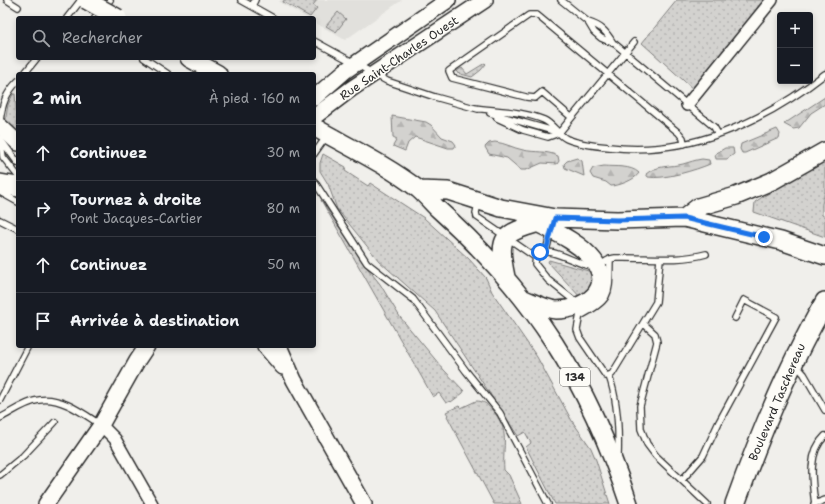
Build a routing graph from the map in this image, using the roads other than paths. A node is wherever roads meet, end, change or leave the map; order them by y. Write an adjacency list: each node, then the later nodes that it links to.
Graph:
1 (7, 0): 12 (lane)
2 (81, 0): 13 (lane)
3 (86, 0): 15 (main road, bridge)
4 (110, 0): 14 (lane)
5 (241, 0): 11 (lane)
6 (255, 0): 11 (lane)
7 (448, 0): 23 (street, Rue Saint-Charles Ouest)
8 (485, 0): 29 (street, Rue Saint-Charles Ouest)
9 (562, 0): 19 (lane)
10 (772, 0): 32 (street)
11 (252, 6): 16 (lane)
12 (18, 7)
13 (69, 16)
14 (97, 16)
15 (114, 16)
16 (270, 16)
17 (316, 42): 23 (lane)
18 (634, 42): 19 (lane)
19 (625, 53): 27 (lane); 32 (lane)
20 (35, 60): 24 (lane)
21 (147, 60): 25 (lane)
22 (193, 60): 26 (main road)
23 (354, 64): 29 (lane); 31 (street, Rue Saint-Charles Ouest)
24 (26, 72)
25 (166, 72)
26 (214, 72)
27 (608, 74): 35 (lane); 35 (lane); 43 (lane)
28 (825, 74): 40 (lane)
29 (373, 75): 33 (lane); 34 (street, Rue Saint-Charles Ouest)
30 (16, 83): 36 (lane)
31 (316, 96)
32 (687, 105): 40 (lane)
33 (475, 108): 39 (lane); 39 (lane)
34 (316, 115)
35 (571, 117): 39 (lane)
36 (0, 121)
37 (0, 126): 42 (street)
38 (320, 132): 44 (lane); 51 (main road, 134)
39 (559, 133): 43 (lane)
40 (718, 134): 43 (lane)
41 (0, 138): 46 (lane); 47 (lane)
42 (16, 141)
43 (684, 144)
44 (316, 147)
45 (825, 150): 55 (main road)
46 (16, 160)
47 (16, 173)
48 (0, 184): 50 (highway)
49 (316, 184): 94 (lane)
50 (16, 187)
51 (419, 190): 54 (main road, 134); 66 (main road, 134)
52 (0, 192): 53 (lane)
53 (16, 201)
54 (479, 201): 57 (main road, 134); 59 (lane)
55 (684, 218): 57 (main road, 134); 62 (main road)
56 (0, 220): 58 (lane)
57 (548, 224): 59 (main road); 60 (lane); 65 (main road)
58 (16, 228)
59 (506, 237): 63 (lane); 66 (main road)
60 (546, 251): 63 (lane); 65 (lane)
61 (706, 254): 64 (lane)
62 (825, 256)
63 (535, 257): 69 (lane)
64 (660, 259): 65 (lane); 71 (lane)
65 (604, 263): 69 (main road)
66 (506, 277): 67 (main road, 134)
67 (524, 298): 69 (main road); 87 (main road, 134)
68 (825, 302): 78 (highway, Boulevard Taschereau)
69 (578, 311): 79 (lane)
70 (735, 318): 89 (lane)
71 (644, 324): 79 (lane); 89 (lane)
72 (27, 348): 81 (lane)
73 (142, 348): 77 (street)
74 (146, 348): 77 (street)
75 (267, 348): 80 (street)
76 (280, 348): 80 (street)
77 (137, 360): 85 (street)
78 (792, 362): 82 (lane); 97 (highway, Boulevard Taschereau)
79 (609, 376): 87 (lane)
80 (294, 380): 93 (street)
81 (0, 400)
82 (825, 410)
83 (0, 418): 85 (lane)
84 (55, 422): 88 (lane)
85 (101, 425): 91 (street); 92 (street)
86 (825, 436): 98 (lane)
87 (617, 470): 95 (main road, 134)
88 (0, 475)
89 (682, 480): 96 (lane)
90 (825, 500): 98 (lane)
91 (46, 504)
92 (152, 504)
93 (364, 504)
94 (548, 504)
95 (629, 504)
96 (707, 504)
97 (735, 504)
98 (815, 504)

